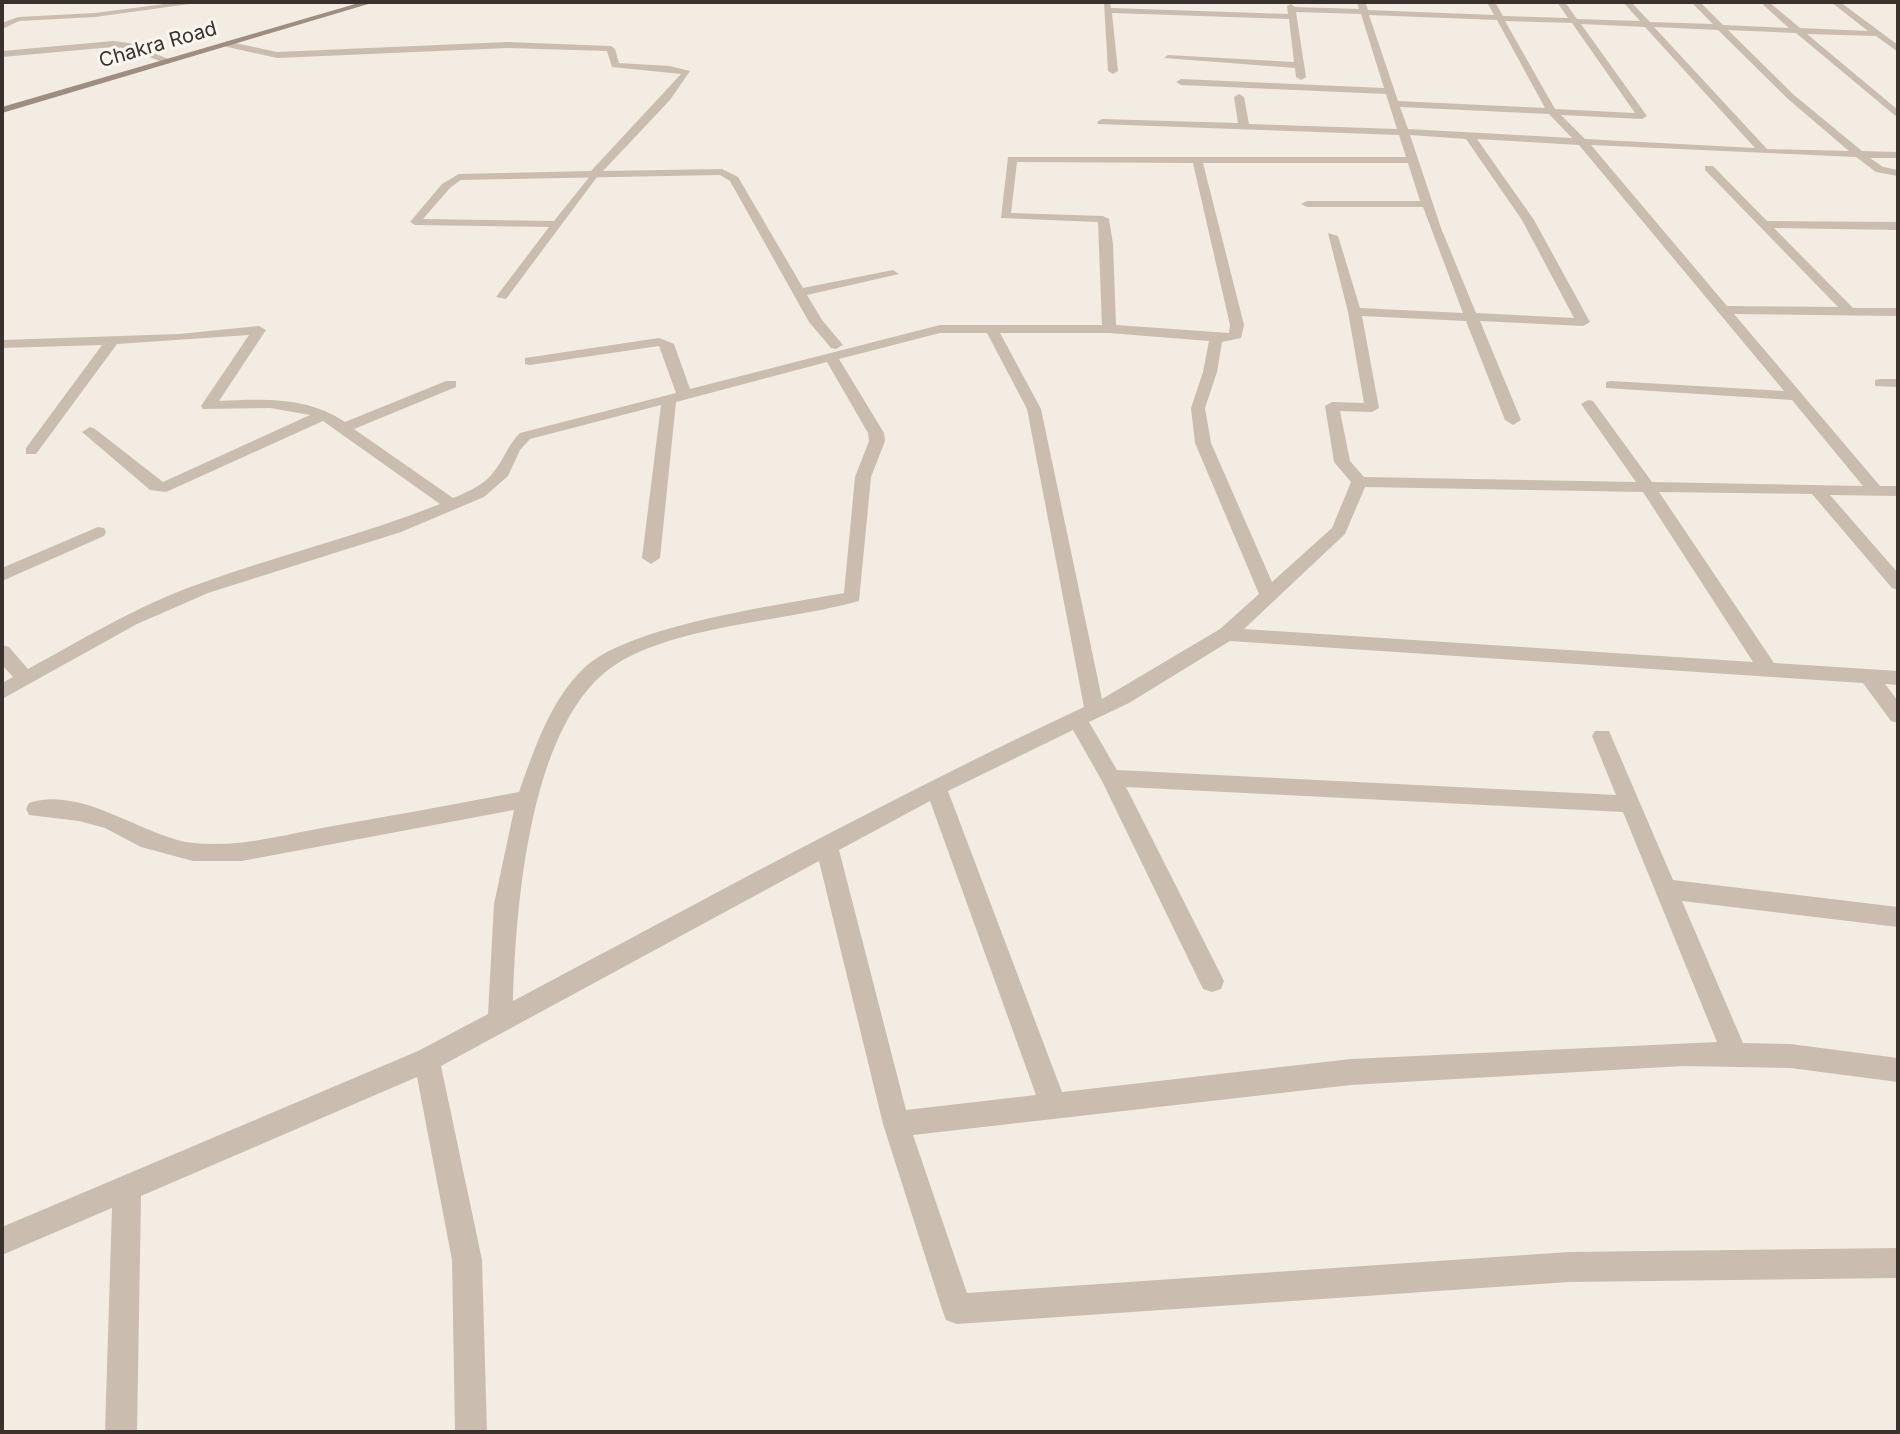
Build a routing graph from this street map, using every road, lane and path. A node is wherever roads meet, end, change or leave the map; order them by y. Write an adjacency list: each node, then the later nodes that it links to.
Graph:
1 (200, 2): 15 (street)
2 (371, 2): 19 (main road, Chakra Road)
3 (1491, 2): 12 (street)
4 (1561, 2): 13 (street)
5 (1627, 2): 14 (street)
6 (1695, 2): 16 (street)
7 (1764, 2): 17 (street)
8 (1835, 2): 18 (street)
9 (1108, 7): 11 (street); 25 (street)
10 (1363, 7): 11 (street); 12 (street); 29 (street)
11 (1291, 9): 24 (street)
12 (1502, 20): 13 (street); 31 (street)
13 (1576, 22): 14 (street); 31 (street)
14 (1649, 25): 16 (street); 38 (street)
15 (2, 26)
16 (1720, 28): 17 (street); 39 (street)
17 (1797, 31): 18 (street); 32 (street)
18 (1878, 34): 20 (street)
19 (226, 44): 23 (main road, Chakra Road); 44 (street)
20 (1897, 48)
21 (2, 54): 23 (street)
22 (1168, 58): 24 (street)
23 (168, 61): 30 (main road, Chakra Road)
24 (1299, 65): 27 (street)
25 (1113, 71)
26 (1181, 82): 27 (street)
27 (1302, 88): 29 (street)
28 (1239, 97): 34 (street)
29 (1393, 97): 31 (street); 35 (street)
30 (2, 110)
31 (1551, 111): 37 (street)
32 (1898, 115)
33 (1102, 122): 34 (street)
34 (1244, 127): 35 (street)
35 (1404, 132): 36 (street); 42 (street)
36 (1470, 137): 37 (street); 62 (street)
37 (1584, 144): 38 (street); 58 (street)
38 (1764, 152): 39 (street)
39 (1860, 155): 40 (street); 45 (street)
40 (1898, 155)
41 (1197, 159): 42 (street); 64 (street); 65 (street)
42 (1413, 160): 48 (street)
43 (1709, 168): 50 (street)
44 (595, 173): 46 (street); 49 (lane); 56 (street)
45 (1898, 173)
46 (459, 177): 49 (lane)
47 (1307, 204): 48 (street)
48 (1427, 204): 62 (street)
49 (556, 224): 57 (lane)
50 (1761, 224): 51 (street); 59 (street)
51 (1877, 226): 52 (street); 54 (street)
52 (1898, 226)
53 (1332, 236): 60 (street)
54 (1898, 243)
55 (893, 274): 56 (street)
56 (799, 293): 68 (street)
57 (502, 297)
58 (1724, 310): 59 (street); 75 (street)
59 (1849, 311): 61 (street)
60 (1355, 312): 62 (street); 82 (street)
61 (1898, 312)
62 (1472, 318): 78 (street)
63 (991, 328): 64 (street); 68 (street); 100 (street)
64 (1109, 329): 65 (street)
65 (1216, 337): 92 (street)
66 (113, 340): 67 (street); 77 (street); 81 (street)
67 (2, 344)
68 (833, 351): 74 (street); 105 (street)
69 (530, 361): 74 (street)
70 (1880, 383): 71 (street)
71 (1898, 383)
72 (451, 384): 79 (street)
73 (1611, 385): 75 (street)
74 (676, 396): 87 (street); 89 (street)
75 (1796, 396): 85 (street)
76 (1588, 404): 83 (street)
77 (323, 415): 79 (street); 80 (street)
78 (1513, 420)
79 (343, 428): 87 (street)
80 (90, 432)
81 (31, 451)
82 (1359, 482): 83 (street); 92 (street)
83 (1649, 489): 84 (street); 95 (street)
84 (1818, 491): 85 (street); 91 (street)
85 (1876, 491): 86 (street)
86 (1898, 491)
87 (452, 505): 98 (street)
88 (98, 532): 90 (street)
89 (651, 558)
90 (2, 575)
91 (1898, 584)
92 (1269, 595): 93 (street)
93 (1227, 634): 95 (street); 100 (street)
94 (2, 652): 98 (street)
95 (1768, 669): 96 (street)
96 (1869, 676): 97 (street); 101 (street)
97 (1898, 678)
98 (25, 679): 99 (street)
99 (2, 692)
100 (1086, 715): 103 (street); 104 (street)
101 (1898, 716)
102 (1602, 736): 106 (street)
103 (1111, 778): 106 (street); 111 (street)
104 (936, 788): 108 (street); 116 (street)
105 (529, 799): 107 (street); 112 (street)
106 (1631, 804): 109 (street)
107 (37, 809)
108 (826, 844): 112 (street); 117 (street)
109 (1666, 889): 110 (street); 113 (street)
110 (1898, 917)
111 (1212, 981)
112 (500, 1021): 114 (street)
113 (1735, 1055): 115 (street); 116 (street)
114 (427, 1060): 118 (street); 122 (street)
115 (1898, 1070)
116 (1053, 1104): 117 (street)
117 (896, 1124): 120 (street)
118 (127, 1188): 119 (street); 121 (street)
119 (2, 1241)
120 (1898, 1263)
121 (121, 1432)
122 (471, 1432)

